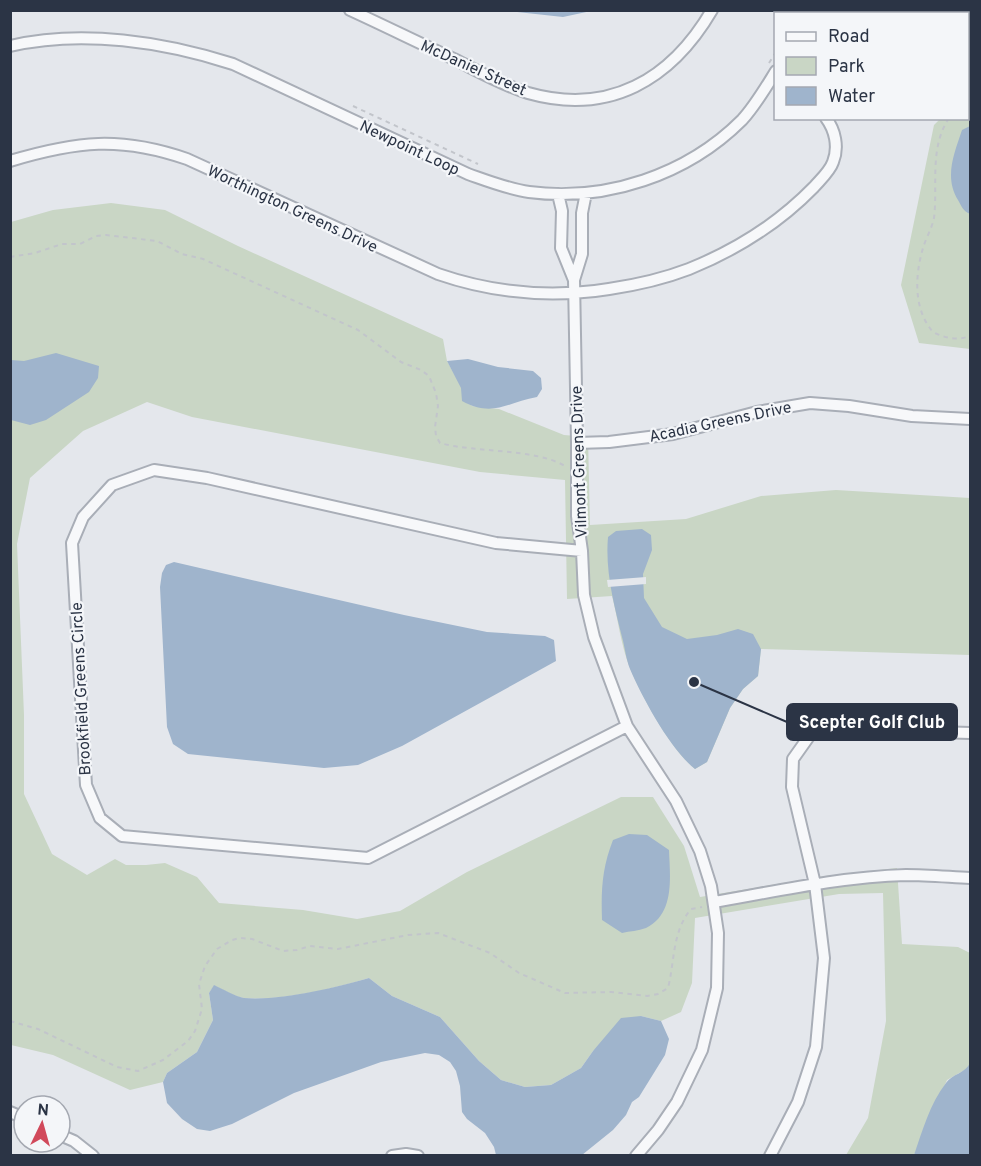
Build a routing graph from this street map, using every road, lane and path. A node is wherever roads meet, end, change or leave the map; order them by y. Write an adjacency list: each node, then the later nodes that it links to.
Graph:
1 (350, 10): 3 (street, McDaniel Street)
2 (712, 10): 3 (street, McDaniel Street)
3 (376, 16)
4 (10, 46): 13 (street, Newpoint Loop)
5 (771, 69): 6 (street, Newpoint Loop)
6 (771, 87): 12 (street, Newpoint Loop)
7 (349, 104): 11 (path)
8 (827, 120): 16 (street, Worthington Greens Drive)
9 (948, 120): 17 (path)
10 (10, 161): 16 (street, Worthington Greens Drive)
11 (482, 166)
12 (586, 193): 13 (street, Newpoint Loop); 15 (street)
13 (558, 194): 15 (street)
14 (10, 257): 20 (path)
15 (574, 280): 16 (street)
16 (574, 293): 19 (street, Vilmont Greens Drive)
17 (970, 336)
18 (970, 419): 19 (street, Acadia Greens Drive)
19 (577, 443): 21 (street, Vilmont Greens Drive)
20 (569, 469)
21 (582, 551): 22 (street, Vilmont Greens Drive); 22 (street, Brookfield Greens Circle)
22 (627, 726): 26 (street, Vilmont Greens Drive)
23 (970, 733): 25 (street)
24 (970, 878): 25 (street)
25 (815, 884): 26 (street); 34 (street)
26 (714, 902): 33 (street, Vilmont Greens Drive)
27 (691, 909): 28 (path)
28 (10, 1021)
29 (72, 1140): 30 (street)
30 (93, 1155)
31 (392, 1155): 32 (street)
32 (418, 1155)
33 (636, 1155)
34 (770, 1155)

